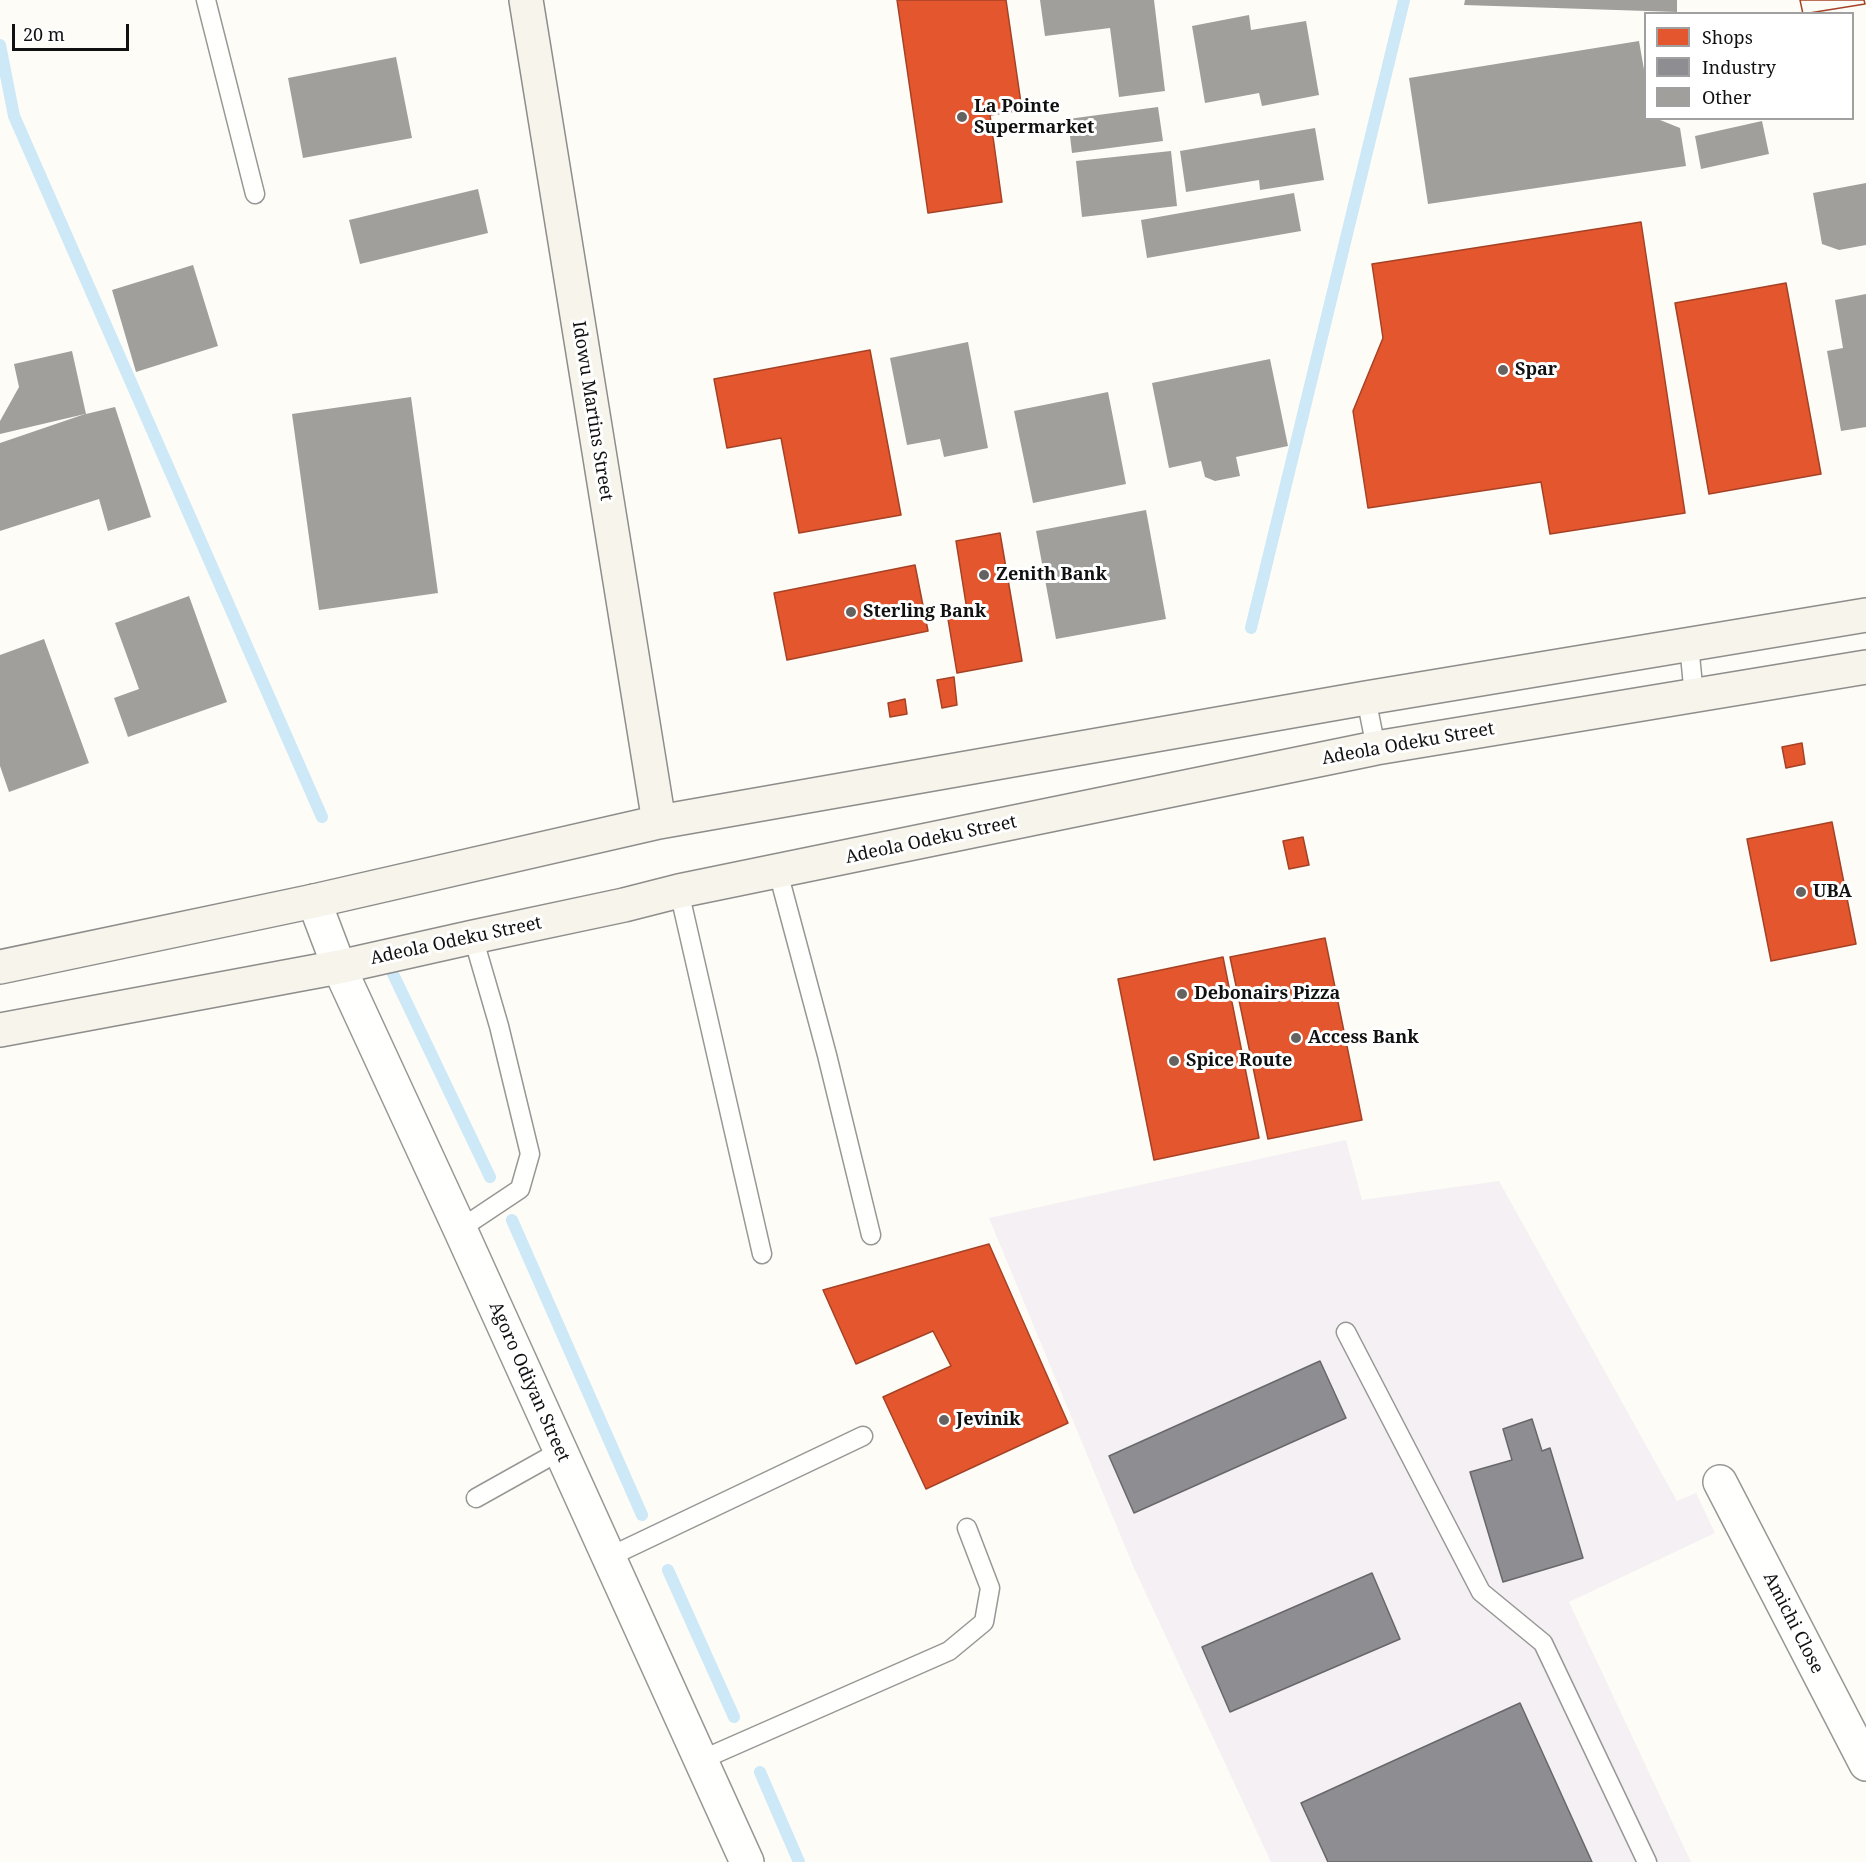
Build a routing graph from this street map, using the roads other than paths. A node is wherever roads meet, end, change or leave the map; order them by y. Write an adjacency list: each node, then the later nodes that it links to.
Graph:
1 (206, 0): 3 (lane)
2 (526, 0): 10 (main road, Idowu Martins Street)
3 (255, 194)
4 (1866, 615): 5 (main road)
5 (1689, 645): 7 (lane); 8 (main road)
6 (1866, 667): 7 (main road, Adeola Odeku Street)
7 (1694, 696): 9 (main road, Adeola Odeku Street)
8 (1366, 698): 9 (lane); 10 (main road)
9 (1376, 748): 11 (main road, Adeola Odeku Street)
10 (659, 822): 13 (main road)
11 (778, 872): 12 (main road, Adeola Odeku Street); 19 (lane)
12 (679, 891): 14 (main road, Adeola Odeku Street); 20 (lane)
13 (314, 901): 15 (main road); 16 (street, Agoro Odiyan Street)
14 (473, 936): 16 (main road, Adeola Odeku Street); 18 (lane)
15 (0, 967)
16 (339, 967): 17 (main road, Adeola Odeku Street); 18 (street, Agoro Odiyan Street)
17 (0, 1030)
18 (460, 1229): 23 (street, Agoro Odiyan Street)
19 (871, 1235)
20 (762, 1254)
21 (1346, 1332): 31 (lane)
22 (862, 1436): 27 (lane)
23 (560, 1451): 25 (lane); 27 (street, Agoro Odiyan Street)
24 (1720, 1482): 29 (street, Amichi Close)
25 (476, 1498)
26 (967, 1528): 28 (lane)
27 (609, 1557): 28 (street, Agoro Odiyan Street)
28 (701, 1760): 30 (street, Agoro Odiyan Street)
29 (1866, 1764)
30 (747, 1862)
31 (1647, 1862)

